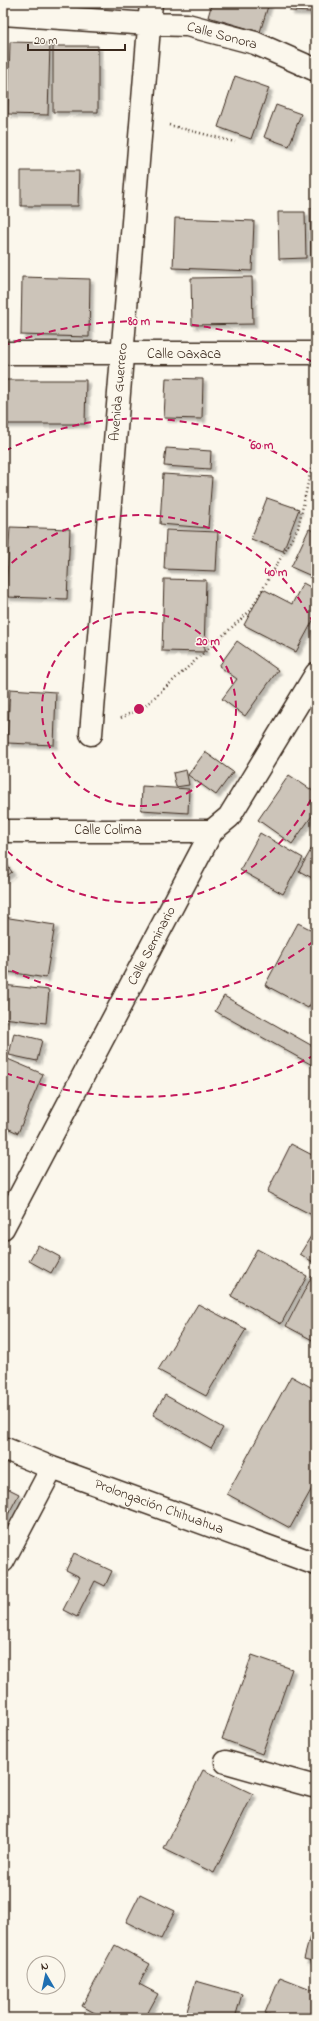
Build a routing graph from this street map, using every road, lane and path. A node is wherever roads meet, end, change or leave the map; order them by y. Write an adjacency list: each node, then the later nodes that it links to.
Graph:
1 (151, 3): 3 (street, Avenida Guerrero)
2 (3, 14): 3 (street, Calle Sonora)
3 (149, 24): 4 (street, Calle Sonora); 5 (street, Avenida Guerrero)
4 (316, 70)
5 (142, 118): 6 (path); 9 (street, Avenida Guerrero)
6 (235, 142)
7 (316, 352): 9 (street, Calle Oaxaca)
8 (3, 353): 9 (street, Calle Oaxaca)
9 (122, 354): 12 (street, Avenida Guerrero)
10 (316, 447): 12 (path)
11 (316, 674): 14 (street, Calle Seminario)
12 (91, 734)
13 (3, 831): 14 (street, Calle Colima)
14 (212, 831): 15 (street, Calle Seminario)
15 (3, 1228)
16 (3, 1448): 17 (street, Prolongación Chihuahua)
17 (52, 1468): 18 (street); 19 (street, Prolongación Chihuahua)
18 (3, 1560)
19 (316, 1564)
20 (226, 1762): 21 (street)
21 (316, 1787)

